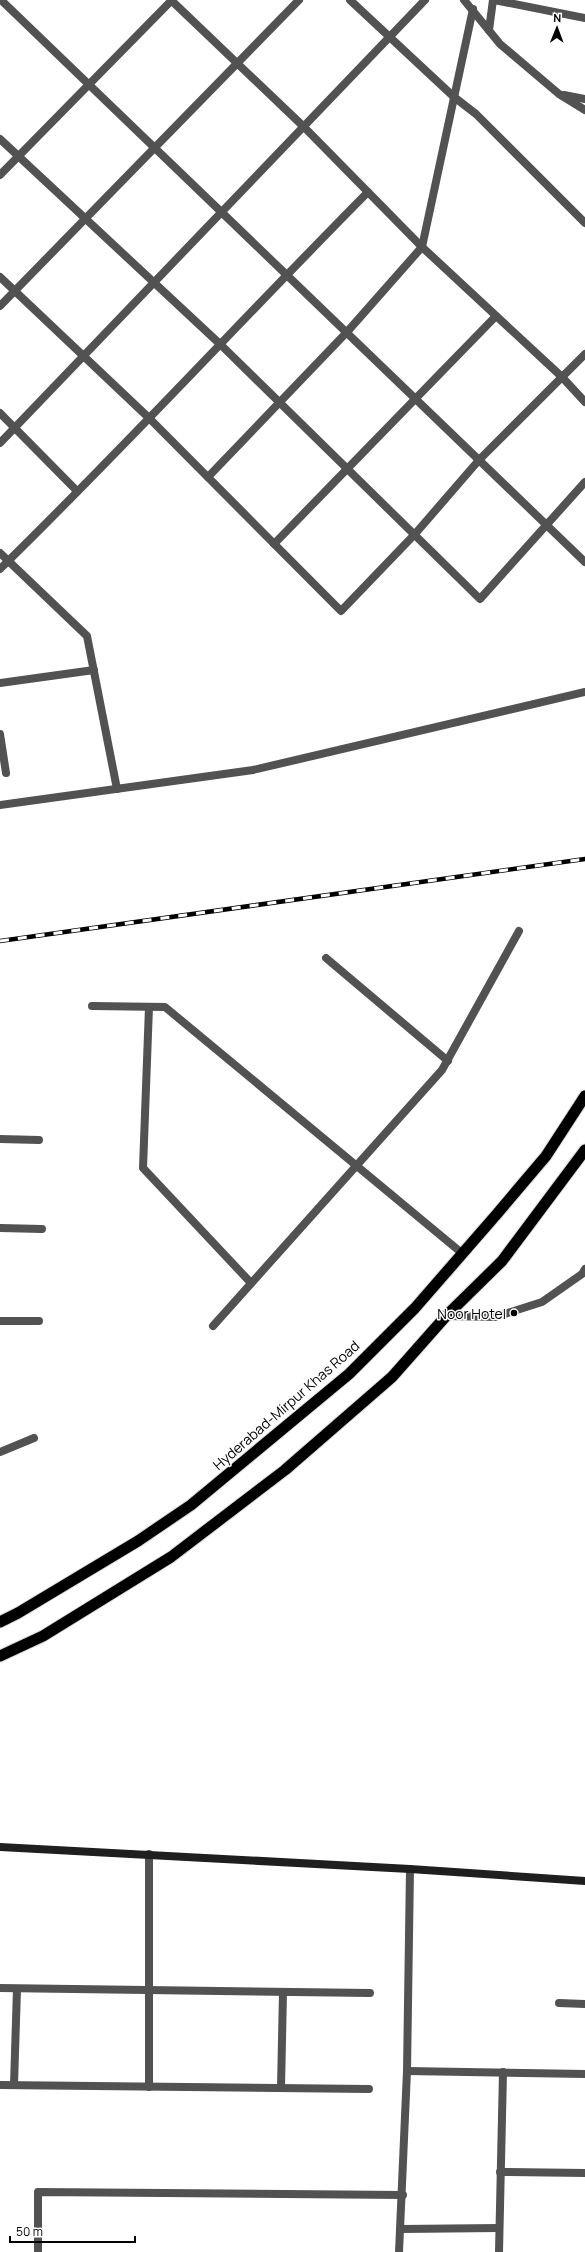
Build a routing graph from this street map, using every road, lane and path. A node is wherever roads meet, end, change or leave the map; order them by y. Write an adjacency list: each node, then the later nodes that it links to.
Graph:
1 (1, 0): 13 (street)
2 (171, 0): 12 (street); 13 (street)
3 (299, 0): 12 (street)
4 (350, 0): 11 (street)
5 (425, 0): 11 (street)
6 (464, 0): 8 (street)
7 (493, 0): 9 (street); 10 (street)
8 (473, 9): 10 (street); 15 (street)
9 (585, 18)
10 (489, 30): 14 (street)
11 (389, 37): 15 (street); 18 (street)
12 (238, 62): 18 (street); 20 (street)
13 (88, 84): 20 (street); 21 (street)
14 (559, 94): 16 (street); 17 (street)
15 (454, 97): 26 (street); 27 (street)
16 (585, 99)
17 (585, 110)
18 (304, 127): 23 (street); 24 (street)
19 (0, 139): 21 (street)
20 (154, 148): 24 (street); 25 (street)
21 (19, 155): 22 (street); 25 (street)
22 (0, 175)
23 (368, 192): 27 (street); 28 (street)
24 (222, 211): 28 (street); 30 (street)
25 (86, 219): 30 (street); 31 (street)
26 (585, 222)
27 (422, 247): 33 (street); 34 (street)
28 (287, 274): 34 (street); 35 (street)
29 (0, 277): 31 (street)
30 (153, 282): 35 (street); 37 (street)
31 (15, 291): 32 (street); 37 (street)
32 (0, 306)
33 (496, 316): 38 (street); 39 (street)
34 (347, 332): 39 (street); 41 (street)
35 (221, 346): 41 (street); 43 (street)
36 (585, 354): 38 (street)
37 (84, 355): 43 (street); 44 (street)
38 (562, 377): 40 (street); 46 (street)
39 (415, 400): 46 (street); 47 (street)
40 (585, 402)
41 (280, 403): 47 (street); 48 (street)
42 (0, 413): 44 (street)
43 (149, 418): 48 (street); 50 (street)
44 (15, 428): 45 (street); 50 (street)
45 (0, 443)
46 (480, 460): 51 (street); 52 (street)
47 (348, 469): 52 (street); 53 (street)
48 (208, 477): 53 (street)
49 (585, 482): 51 (street)
50 (77, 491): 55 (street)
51 (546, 524): 52 (street); 56 (street)
52 (415, 534): 53 (street)
53 (274, 544)
54 (0, 553): 55 (street)
55 (8, 561): 57 (street); 58 (street)
56 (585, 562)
57 (0, 569)
58 (94, 670): 59 (street); 63 (street)
59 (0, 683)
60 (585, 692): 63 (street)
61 (0, 734): 62 (street)
62 (6, 773)
63 (117, 789): 64 (street)
64 (0, 805)
65 (519, 931): 69 (street)
66 (326, 958): 69 (street)
67 (92, 1006): 68 (street)
68 (148, 1007): 74 (street); 79 (street)
69 (448, 1061): 74 (street)
70 (585, 1096): 77 (highway, Hyderabad-Mirpur Khas Road)
71 (0, 1139): 72 (street)
72 (40, 1140)
73 (585, 1150): 80 (highway)
74 (356, 1166): 77 (street); 79 (street)
75 (0, 1228): 76 (street)
76 (42, 1229)
77 (463, 1254): 86 (highway, Hyderabad-Mirpur Khas Road)
78 (585, 1269): 80 (street)
79 (251, 1283): 83 (street)
80 (446, 1316): 87 (highway)
81 (0, 1321): 82 (street)
82 (39, 1321)
83 (213, 1326)
84 (34, 1438): 85 (street)
85 (0, 1452)
86 (0, 1622)
87 (0, 1656)
88 (0, 1847): 89 (main road)
89 (149, 1854): 90 (main road); 94 (street)
90 (410, 1869): 91 (main road); 99 (street)
91 (585, 1881)
92 (0, 1988): 93 (street)
93 (17, 1988): 94 (street); 103 (street)
94 (149, 1990): 95 (street); 104 (street)
95 (283, 1992): 96 (street); 105 (street)
96 (370, 1993)
97 (559, 2003): 98 (street)
98 (585, 2004)
99 (407, 2071): 100 (street); 109 (street)
100 (503, 2072): 101 (street); 107 (street)
101 (585, 2074)
102 (0, 2084): 103 (street)
103 (14, 2085): 104 (street)
104 (149, 2086): 105 (street)
105 (281, 2088): 106 (street)
106 (369, 2089)
107 (500, 2172): 108 (street); 110 (street)
108 (585, 2174)
109 (403, 2195): 111 (street); 112 (street)
110 (499, 2228): 111 (street); 114 (street)
111 (401, 2229): 113 (street)
112 (38, 2252)
113 (400, 2252)
114 (499, 2252)

